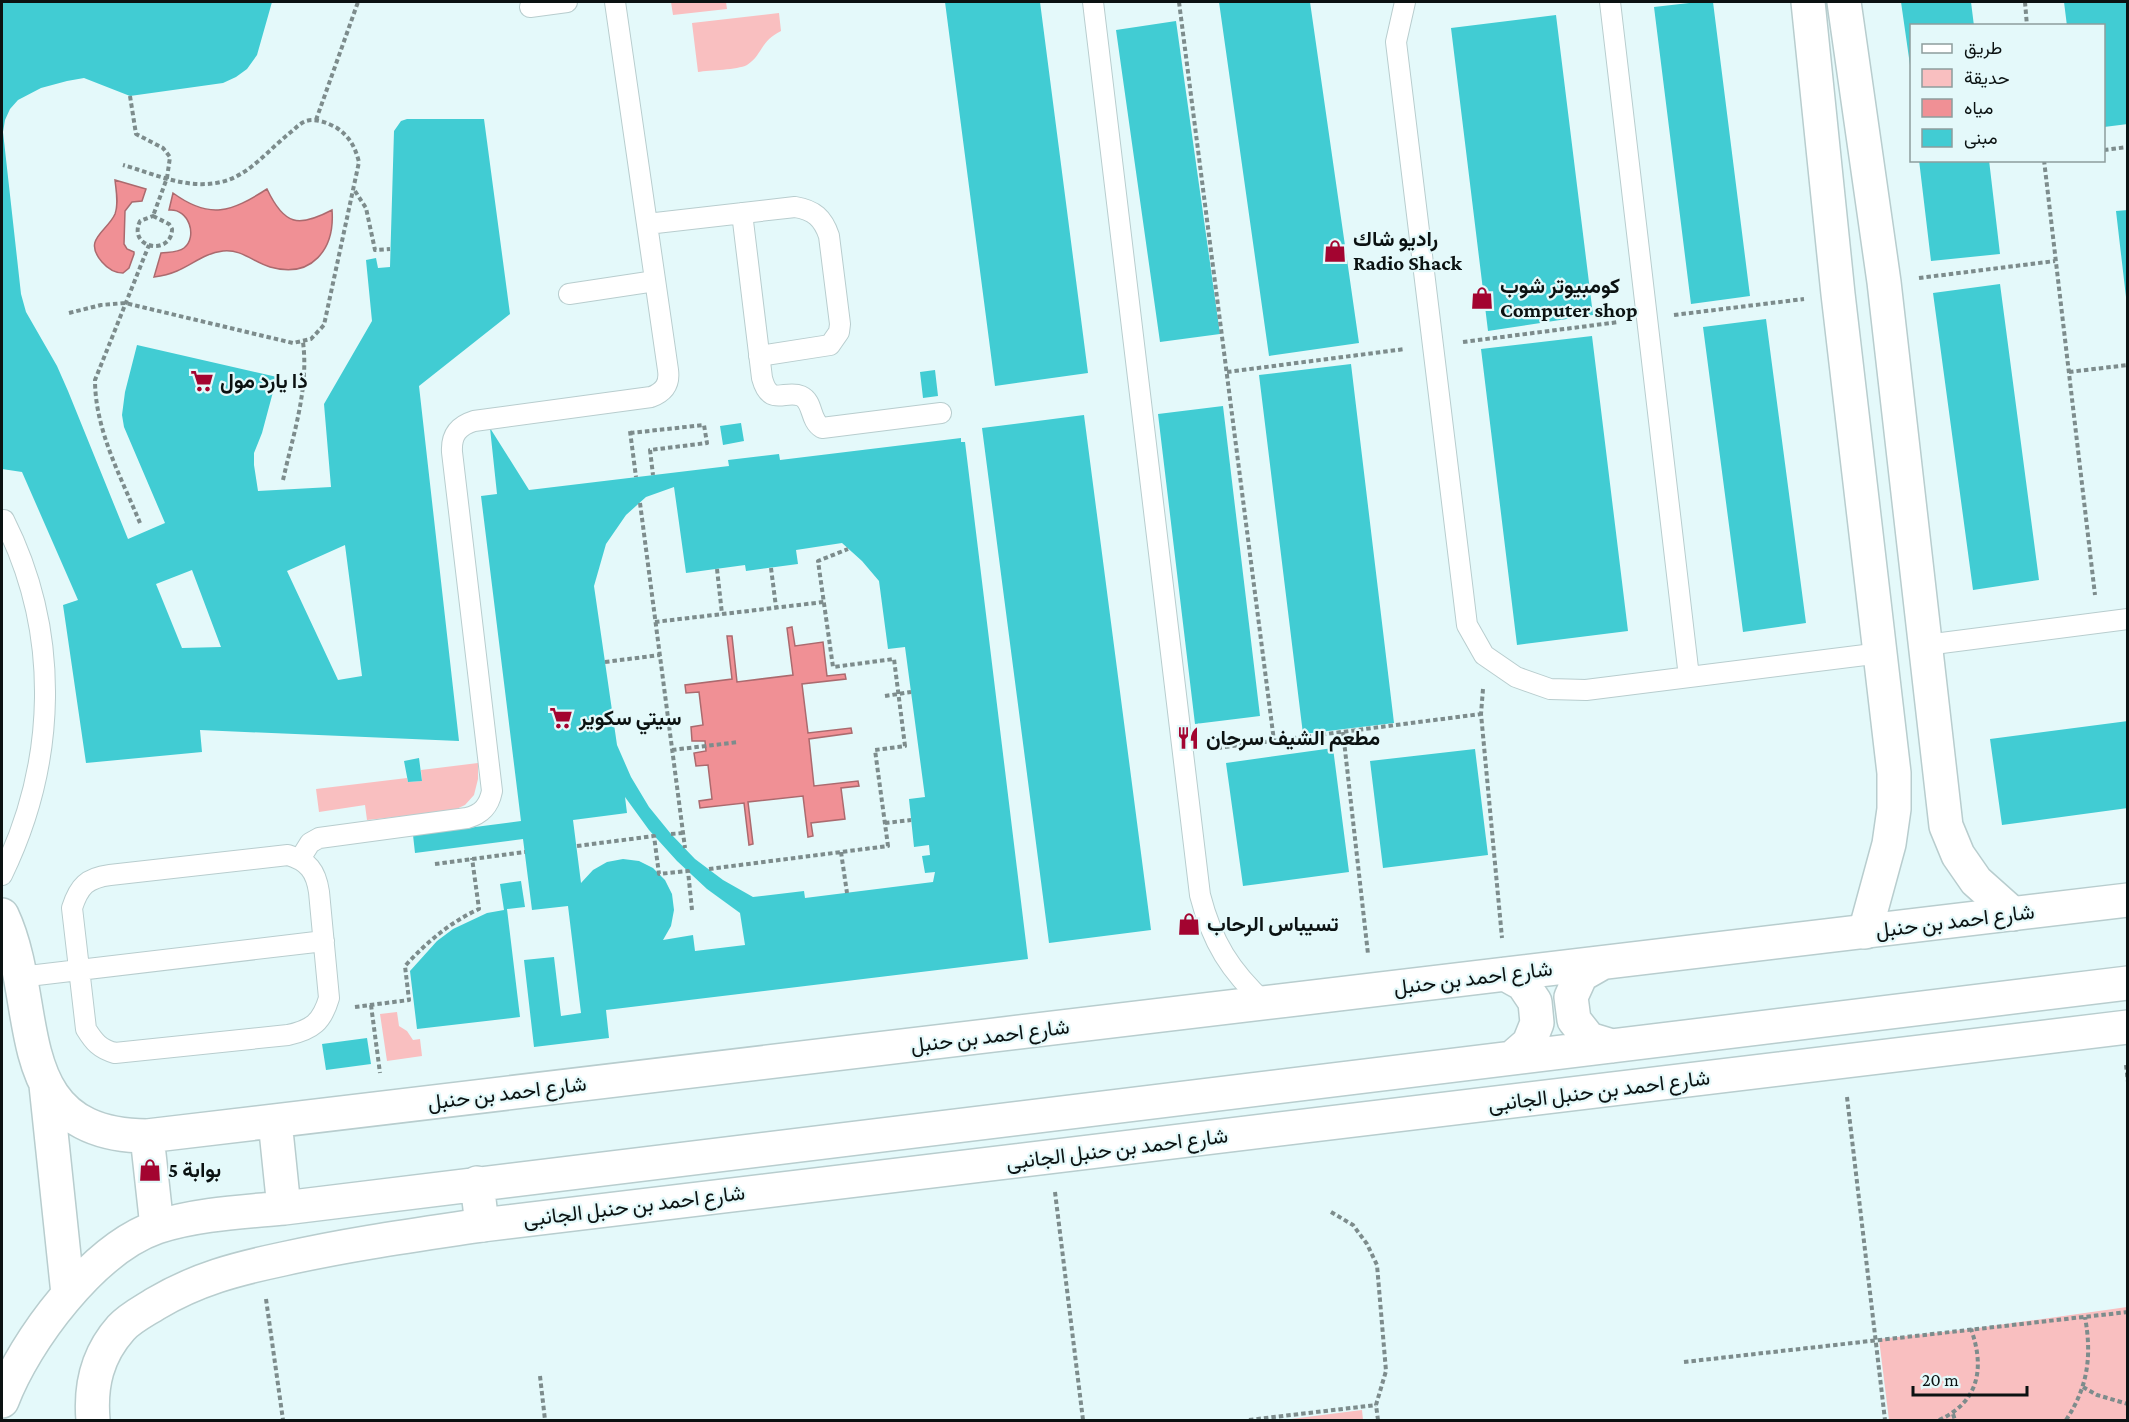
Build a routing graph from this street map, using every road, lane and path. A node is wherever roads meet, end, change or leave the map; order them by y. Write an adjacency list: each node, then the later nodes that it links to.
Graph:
1 (358, 2): 14 (path)
2 (567, 2): 11 (lane)
3 (615, 2): 23 (lane)
4 (1093, 2): 70 (lane)
5 (1179, 2): 38 (path)
6 (1405, 2): 35 (lane)
7 (1610, 2): 33 (lane)
8 (1808, 2): 30 (street)
9 (1844, 2): 28 (street)
10 (2025, 2): 12 (path)
11 (530, 7)
12 (2028, 24)
13 (130, 96): 19 (path)
14 (316, 120): 19 (path); 20 (path)
15 (2127, 147): 16 (path)
16 (2105, 150)
17 (2044, 162): 26 (path)
18 (123, 165): 19 (path)
19 (167, 178): 22 (path)
20 (354, 190): 25 (path); 34 (path)
21 (742, 213): 23 (lane); 36 (lane); 36 (lane)
22 (153, 216): 24 (path); 24 (path)
23 (647, 224): 27 (lane)
24 (149, 245): 31 (path)
25 (390, 249)
26 (2055, 261): 28 (path); 39 (path)
27 (655, 281): 29 (lane); 80 (lane)
28 (1884, 282): 56 (street)
29 (570, 294)
30 (1838, 294): 33 (path); 57 (street)
31 (125, 303): 32 (path); 34 (path); 46 (path)
32 (69, 313)
33 (1647, 318): 35 (path); 61 (lane)
34 (303, 342): 43 (path)
35 (1433, 346): 38 (path); 59 (lane)
36 (759, 356): 40 (lane)
37 (2127, 365): 39 (path)
38 (1227, 372): 67 (path)
39 (2068, 372): 55 (path)
40 (941, 413)
41 (653, 475): 42 (path)
42 (636, 477)
43 (283, 480)
44 (640, 503): 54 (path)
45 (4, 520): 83 (lane)
46 (140, 523)
47 (848, 549): 50 (path)
48 (771, 568): 51 (path)
49 (717, 569): 52 (path)
50 (824, 602): 51 (path); 63 (path)
51 (776, 607): 52 (path)
52 (722, 614): 54 (path)
53 (2127, 619): 55 (lane)
54 (656, 622): 58 (path)
55 (2098, 622): 56 (lane)
56 (1926, 645): 87 (street)
57 (1881, 653): 61 (lane); 89 (street)
58 (660, 655): 60 (path); 69 (path)
59 (1484, 655): 61 (lane); 65 (path)
60 (605, 662)
61 (1689, 677)
62 (911, 692): 63 (path)
63 (899, 694): 64 (path); 72 (path)
64 (885, 696)
65 (1481, 714): 66 (path); 93 (path)
66 (1343, 732): 67 (path); 96 (path)
67 (1274, 741): 70 (path)
68 (739, 742): 69 (path)
69 (672, 750): 73 (path)
70 (1183, 752): 97 (lane)
71 (911, 820): 72 (path)
72 (885, 823): 78 (path)
73 (683, 833): 74 (path); 76 (path)
74 (671, 834)
75 (577, 846): 86 (path)
76 (685, 848)
77 (525, 852): 79 (path)
78 (841, 852): 82 (path); 84 (path)
79 (472, 858): 81 (path); 98 (path)
80 (300, 859): 90 (lane); 92 (lane)
81 (435, 864)
82 (709, 869)
83 (2, 875)
84 (847, 893)
85 (2127, 900): 87 (street, شارع احمد بن حنبل)
86 (692, 910)
87 (2013, 914): 89 (street, شارع احمد بن حنبل)
88 (2, 915): 94 (street, شارع احمد بن حنبل)
89 (1864, 932): 91 (street, شارع احمد بن حنبل)
90 (324, 941): 92 (lane); 99 (lane)
91 (1602, 963): 93 (street, شارع احمد بن حنبل); 101 (street)
92 (79, 970): 94 (lane); 99 (lane)
93 (1505, 974): 96 (street, شارع احمد بن حنبل); 102 (street)
94 (20, 977): 105 (street, شارع احمد بن حنبل)
95 (2127, 983): 101 (street)
96 (1372, 990): 97 (street, شارع احمد بن حنبل)
97 (1266, 1004): 106 (street, شارع احمد بن حنبل)
98 (371, 1005): 99 (path); 103 (path)
99 (325, 1011)
100 (2127, 1027): 104 (street, شارع احمد بن حنبل الجانبى)
101 (1612, 1046): 102 (street)
102 (1513, 1057): 109 (street)
103 (379, 1059)
104 (1842, 1062): 108 (street, شارع احمد بن حنبل الجانبى); 119 (path)
105 (46, 1085): 107 (street, شارع احمد بن حنبل); 115 (street)
106 (275, 1121): 107 (street, شارع احمد بن حنبل); 110 (street)
107 (147, 1136): 113 (street)
108 (1050, 1157): 112 (street, شارع احمد بن حنبل الجانبى); 131 (path)
109 (477, 1184): 110 (street); 112 (street)
110 (284, 1208): 113 (street)
111 (1331, 1212): 125 (path)
112 (482, 1225): 114 (street, شارع احمد بن حنبل الجانبى)
113 (157, 1227): 115 (street)
114 (261, 1263): 128 (street, شارع احمد بن حنبل الجانبى); 129 (path)
115 (68, 1294): 123 (street)
116 (2127, 1312): 117 (path)
117 (2085, 1317): 118 (path); 122 (path)
118 (1971, 1329): 119 (path); 127 (path)
119 (1875, 1341): 120 (path); 135 (path)
120 (1684, 1362)
121 (540, 1376): 130 (path)
122 (2083, 1387): 124 (path); 138 (path)
123 (2, 1401)
124 (2127, 1404)
125 (1376, 1405): 126 (path); 134 (path)
126 (1302, 1414): 132 (path); 133 (path)
127 (1953, 1414): 136 (path); 137 (path)
128 (93, 1420)
129 (283, 1420)
130 (545, 1420)
131 (1083, 1420)
132 (1249, 1420)
133 (1303, 1420)
134 (1378, 1420)
135 (1886, 1420)
136 (1939, 1420)
137 (1955, 1420)
138 (2066, 1420)

